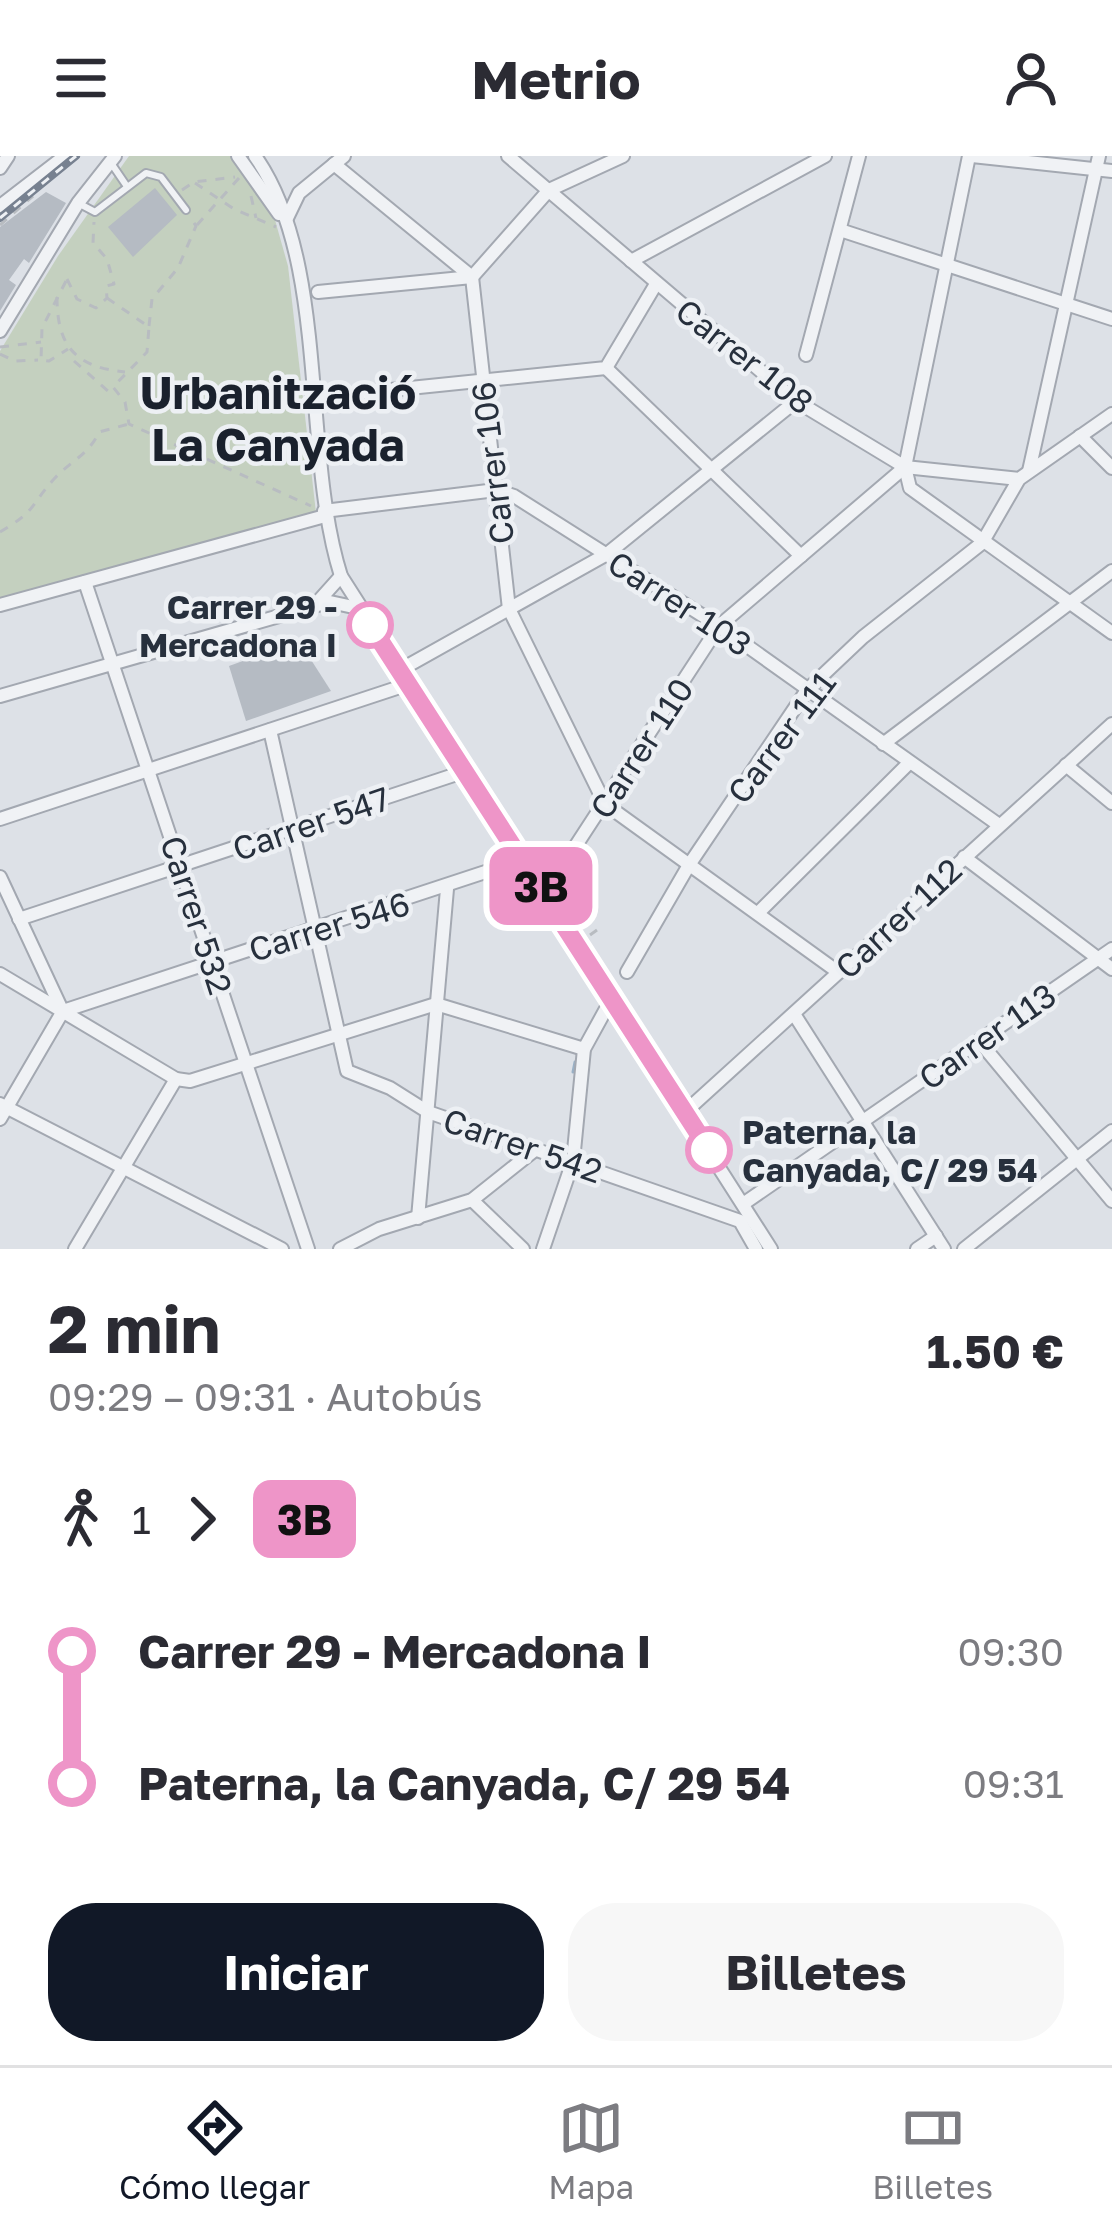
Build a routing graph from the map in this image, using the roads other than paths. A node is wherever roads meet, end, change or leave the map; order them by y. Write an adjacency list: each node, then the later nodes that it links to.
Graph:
1 (65, 156): 18 (street)
2 (238, 156): 20 (street)
3 (255, 156): 14 (street)
4 (508, 156): 15 (street, Carrer 108)
5 (622, 156): 15 (street)
6 (825, 156): 22 (street)
7 (859, 156): 21 (street)
8 (970, 156): 11 (street); 23 (street)
9 (113, 159): 13 (lane); 17 (street)
10 (339, 160): 16 (street); 24 (street)
11 (1097, 163): 12 (street); 27 (street)
12 (1112, 171)
13 (126, 185): 17 (lane); 19 (lane)
14 (277, 190): 16 (street); 20 (street)
15 (549, 190): 22 (street, Carrer 108); 24 (street)
16 (299, 193): 20 (street)
17 (78, 203): 29 (street)
18 (0, 206)
19 (186, 210)
20 (285, 227): 33 (street)
21 (841, 230): 23 (street); 30 (street)
22 (631, 262): 25 (street, Carrer 108)
23 (947, 265): 27 (street); 37 (street)
24 (472, 278): 26 (street); 32 (street, Carrer 106)
25 (656, 284): 31 (street); 34 (street, Carrer 108)
26 (318, 292)
27 (1067, 303): 28 (street); 40 (street)
28 (1112, 319)
29 (0, 331)
30 (806, 355)
31 (606, 368): 32 (street); 39 (street)
32 (482, 380): 33 (street); 41 (street, Carrer 106)
33 (312, 398): 42 (street)
34 (796, 401): 37 (street, Carrer 108); 39 (street)
35 (1112, 414): 36 (street)
36 (1080, 436): 38 (street); 40 (street)
37 (905, 466): 40 (street, Carrer 108); 43 (street); 45 (street, Carrer 110)
38 (1112, 468)
39 (712, 470): 44 (street); 45 (street)
40 (1024, 475): 43 (street)
41 (496, 490): 42 (street); 44 (street, Carrer 103); 53 (street, Carrer 106)
42 (325, 513): 47 (street); 48 (street)
43 (982, 543): 49 (street); 59 (street, Carrer 111)
44 (607, 554): 53 (street); 54 (street, Carrer 103)
45 (801, 556): 54 (street, Carrer 110)
46 (1112, 571): 49 (street)
47 (341, 576): 51 (street); 52 (street)
48 (85, 582): 50 (street); 56 (street, Carrer 532)
49 (1071, 603): 55 (street); 63 (street)
50 (0, 604)
51 (314, 606): 52 (street); 56 (street)
52 (358, 608): 57 (street)
53 (509, 609): 57 (street); 69 (street, Carrer 106)
54 (719, 626): 59 (street, Carrer 103); 69 (street, Carrer 110)
55 (1112, 633)
56 (112, 668): 60 (street); 66 (street, Carrer 532)
57 (400, 670): 58 (street)
58 (409, 684): 62 (street); 67 (street)
59 (807, 690): 63 (street, Carrer 103); 75 (street, Carrer 111)
60 (0, 696)
61 (1112, 724): 65 (street, Carrer 112)
62 (270, 730): 66 (street); 72 (street)
63 (883, 744): 64 (street, Carrer 103)
64 (909, 763): 71 (street, Carrer 103); 80 (street)
65 (1066, 765): 68 (street); 71 (street, Carrer 112)
66 (148, 768): 70 (street); 76 (street, Carrer 532)
67 (466, 770): 72 (street, Carrer 547); 74 (street)
68 (1112, 803)
69 (605, 804): 75 (street); 79 (street, Carrer 110)
70 (0, 819)
71 (999, 825): 73 (street, Carrer 112)
72 (292, 829): 76 (street, Carrer 547); 82 (street)
73 (964, 857): 84 (street); 88 (street, Carrer 112)
74 (525, 860): 78 (street, Carrer 546); 79 (street)
75 (689, 865): 80 (street); 87 (street, Carrer 111)
76 (182, 866): 81 (street, Carrer 547); 85 (street, Carrer 532)
77 (0, 877): 81 (street)
78 (446, 889): 82 (street, Carrer 546); 91 (street)
79 (545, 893): 90 (street)
80 (758, 913): 88 (street)
81 (19, 920): 92 (street)
82 (313, 929): 85 (street, Carrer 546); 94 (street)
83 (1112, 949): 84 (street, Carrer 113)
84 (1099, 958): 86 (street); 95 (street, Carrer 113)
85 (214, 962): 92 (street, Carrer 546); 97 (street, Carrer 532)
86 (1112, 968)
87 (627, 972)
88 (838, 972): 93 (street, Carrer 112)
89 (0, 974): 92 (street)
90 (612, 998): 96 (street); 101 (street)
91 (436, 1004): 94 (street); 96 (street); 100 (street)
92 (63, 1011): 98 (street); 99 (street)
93 (794, 1014): 101 (street, Carrer 112); 102 (street)
94 (336, 1035): 97 (street); 100 (street, Carrer 542)
95 (979, 1041): 102 (street, Carrer 113); 105 (street)
96 (584, 1049): 106 (street)
97 (246, 1064): 98 (street); 115 (street, Carrer 532)
98 (176, 1079): 107 (street)
99 (2, 1110): 107 (street)
100 (428, 1112): 104 (street, Carrer 542); 111 (street)
101 (685, 1112): 110 (street)
102 (862, 1121): 110 (street, Carrer 113); 112 (street)
103 (1112, 1131): 105 (street)
104 (536, 1149): 106 (street, Carrer 542); 108 (street)
105 (1077, 1159): 109 (street); 123 (street)
106 (573, 1162): 118 (street); 119 (street, Carrer 542)
107 (119, 1168): 113 (street); 114 (street)
108 (472, 1200): 111 (street); 117 (street)
109 (1112, 1201)
110 (743, 1204): 120 (street)
111 (418, 1218): 116 (street)
112 (936, 1236): 121 (street); 122 (street)
113 (75, 1249)
114 (282, 1249)
115 (308, 1249)
116 (340, 1249)
117 (523, 1249)
118 (544, 1249)
119 (756, 1249)
120 (771, 1249)
121 (917, 1249)
122 (944, 1249)
123 (964, 1249)

